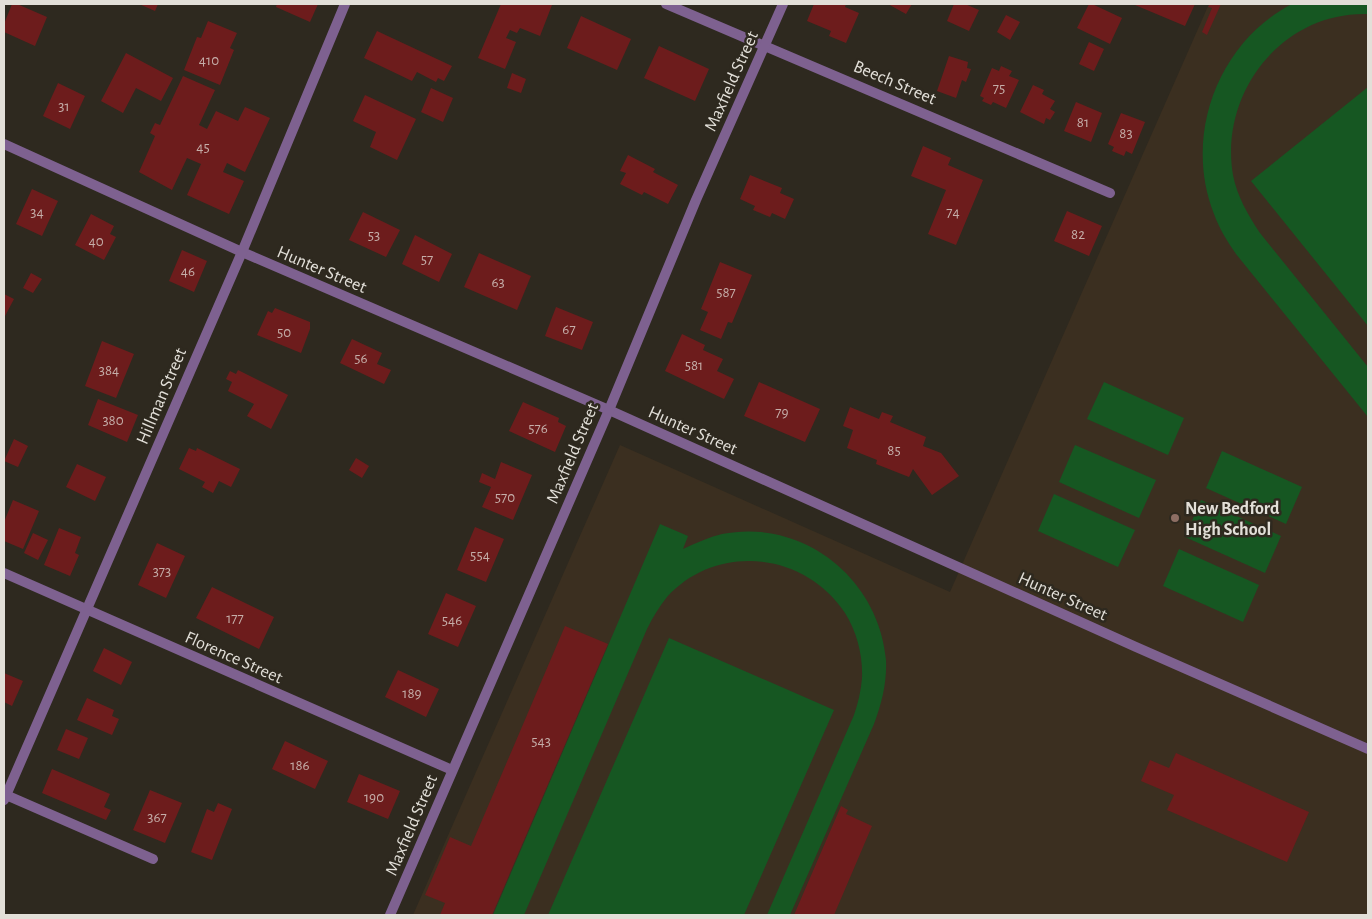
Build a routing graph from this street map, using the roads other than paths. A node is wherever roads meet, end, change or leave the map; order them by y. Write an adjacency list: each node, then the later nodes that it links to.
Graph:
1 (345, 4): 7 (street, Hillman Street)
2 (666, 4): 4 (street, Beech Street)
3 (783, 4): 4 (street, Maxfield Street)
4 (765, 46): 6 (street, Beech Street); 8 (street, Maxfield Street)
5 (4, 144): 7 (street, Hunter Street)
6 (1110, 193)
7 (242, 252): 8 (street, Hunter Street); 10 (street, Hillman Street)
8 (609, 410): 11 (street, Hunter Street); 12 (street, Maxfield Street)
9 (4, 573): 10 (street, Florence Street)
10 (86, 610): 12 (street, Florence Street); 13 (street, Hillman Street)
11 (1368, 749)
12 (452, 770): 15 (street, Maxfield Street)
13 (5, 798): 14 (street)
14 (153, 859)
15 (390, 915)

